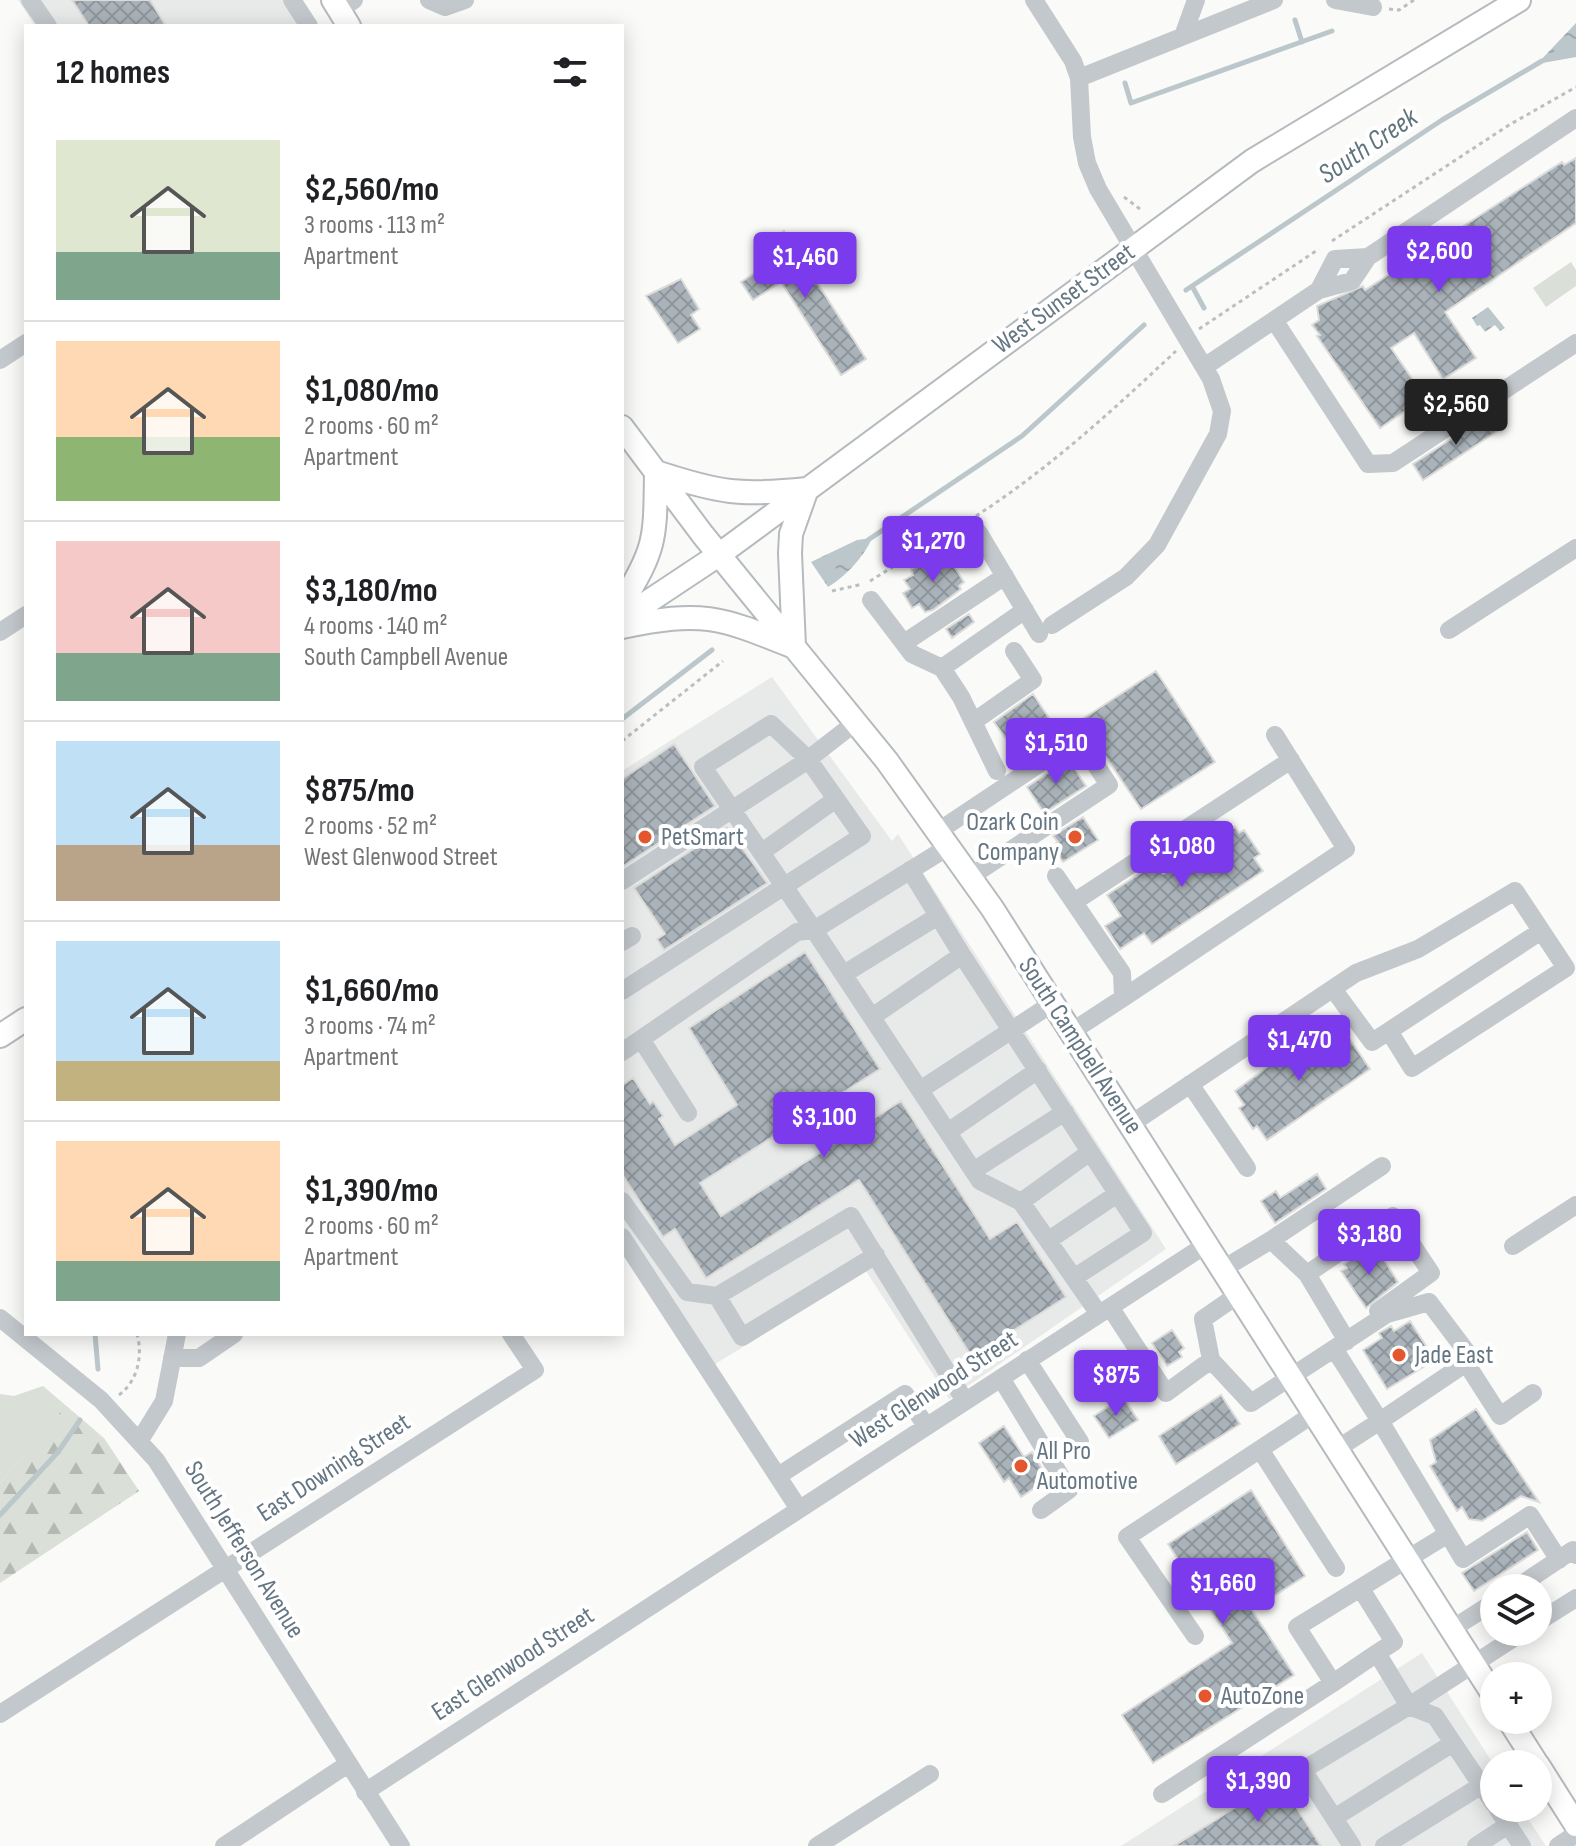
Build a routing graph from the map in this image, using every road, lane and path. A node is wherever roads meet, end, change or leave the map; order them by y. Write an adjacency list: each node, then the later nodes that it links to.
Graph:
1 (30, 0): 12 (street)
2 (292, 0): 13 (street)
3 (429, 0): 4 (street)
4 (465, 0)
5 (1034, 0): 15 (street)
6 (1196, 0): 14 (street)
7 (1274, 0): 14 (street)
8 (1335, 0): 11 (street)
9 (1414, 0): 11 (path)
10 (1519, 0): 17 (main road, West Sunset Street)
11 (1373, 7)
12 (47, 24)
13 (308, 24)
14 (1183, 36): 15 (street)
15 (1079, 78): 17 (street)
16 (1576, 118): 18 (street)
17 (1135, 246): 24 (street); 27 (main road, West Sunset Street)
18 (1368, 257): 19 (street); 19 (street)
19 (1319, 290): 20 (street)
20 (1274, 320): 21 (street); 24 (street)
21 (1576, 343)
22 (24, 344): 23 (street)
23 (0, 360)
24 (1204, 367): 34 (street)
25 (624, 430): 26 (main road, South Campbell Avenue)
26 (656, 472): 27 (main road); 30 (main road, South Campbell Avenue); 32 (main road)
27 (807, 489): 30 (main road, West Sunset Street); 41 (main road)
28 (979, 533): 31 (street)
29 (1576, 548): 38 (street)
30 (720, 554): 36 (main road, West Sunset Street); 41 (main road, South Campbell Avenue)
31 (1005, 576): 34 (street); 40 (street)
32 (624, 600)
33 (871, 600): 40 (street)
34 (1025, 610): 44 (street)
35 (24, 616): 39 (street)
36 (624, 618)
37 (624, 627): 41 (main road)
38 (1449, 630)
39 (0, 632)
40 (904, 643): 44 (street)
41 (794, 647): 45 (main road, South Campbell Avenue)
42 (1014, 651): 46 (street)
43 (723, 661): 48 (path)
44 (942, 668): 46 (street)
45 (856, 722): 49 (street); 54 (main road, South Campbell Avenue)
46 (973, 722): 51 (street)
47 (1275, 735): 50 (street)
48 (624, 739)
49 (808, 759): 52 (street); 53 (street); 53 (street)
50 (1291, 760): 61 (street); 69 (street)
51 (997, 771)
52 (836, 799): 55 (street); 60 (street)
53 (732, 809): 55 (street); 59 (street)
54 (943, 839): 56 (street); 58 (main road, South Campbell Avenue); 58 (street)
55 (762, 852): 60 (street)
56 (910, 870): 62 (street); 63 (street)
57 (1056, 876): 61 (street)
58 (970, 877): 70 (main road, South Campbell Avenue)
59 (624, 880)
60 (785, 885): 63 (street); 68 (street)
61 (1074, 902): 69 (street)
62 (938, 916): 65 (street); 66 (street)
63 (814, 930): 66 (street); 77 (street)
64 (1541, 931): 67 (street); 74 (street); 74 (street)
65 (962, 955): 71 (street); 73 (street)
66 (844, 974): 71 (street)
67 (1333, 989): 74 (street); 80 (street)
68 (624, 990)
69 (1123, 998): 75 (street)
70 (1053, 1003): 73 (street); 75 (main road, South Campbell Avenue)
71 (872, 1017): 81 (street)
72 (24, 1020): 76 (main road)
73 (1013, 1030): 79 (street); 81 (street)
74 (1389, 1031)
75 (1071, 1032): 84 (main road, South Campbell Avenue)
76 (0, 1036)
77 (641, 1039): 78 (street); 83 (street)
78 (624, 1051)
79 (1038, 1070): 82 (street); 85 (street)
80 (1190, 1084): 84 (street); 88 (street)
81 (920, 1090): 85 (street)
82 (1065, 1112): 86 (street); 89 (street)
83 (688, 1113)
84 (1131, 1124): 97 (main road, South Campbell Avenue)
85 (948, 1132): 89 (street)
86 (1090, 1152): 90 (street); 91 (street)
87 (1382, 1166): 96 (street)
88 (1247, 1168)
89 (973, 1171): 91 (street)
90 (1117, 1194): 95 (street); 102 (street)
91 (1021, 1202): 95 (street)
92 (624, 1205): 104 (street)
93 (1576, 1205): 98 (street)
94 (624, 1240): 128 (street)
95 (1049, 1240): 102 (street)
96 (1271, 1240): 100 (street); 101 (street)
97 (1207, 1244): 100 (main road, South Campbell Avenue); 105 (street, West Glenwood Street)
98 (1513, 1246)
99 (876, 1255): 104 (street); 104 (street); 120 (street)
100 (1223, 1269): 103 (main road, South Campbell Avenue)
101 (1307, 1274): 111 (street); 111 (street)
102 (1075, 1277): 105 (street)
103 (1239, 1294): 114 (street); 117 (main road, South Campbell Avenue)
104 (717, 1296)
105 (1105, 1310): 113 (street, West Glenwood Street); 114 (street)
106 (0, 1318): 124 (street, South Jefferson Avenue)
107 (137, 1336): 118 (path)
108 (177, 1336): 112 (street)
109 (231, 1336): 112 (street)
110 (512, 1336): 134 (street, East Downing Street)
111 (1348, 1341): 115 (street); 117 (street); 122 (street)
112 (172, 1358): 124 (street)
113 (1027, 1360): 116 (street, West Glenwood Street); 125 (street)
114 (1211, 1360): 117 (street)
115 (1466, 1363): 119 (street); 122 (street)
116 (1001, 1378): 120 (street, West Glenwood Street); 130 (street)
117 (1293, 1378): 121 (main road, South Campbell Avenue)
118 (108, 1387)
119 (1533, 1393)
120 (965, 1401): 123 (street, West Glenwood Street)
121 (1315, 1413): 126 (main road, South Campbell Avenue); 127 (street)
122 (1380, 1421): 126 (street); 131 (street)
123 (926, 1426): 128 (street); 129 (street, West Glenwood Street)
124 (140, 1440): 134 (street, South Jefferson Avenue)
125 (1080, 1442)
126 (1337, 1449): 133 (main road, South Campbell Avenue)
127 (1261, 1451): 135 (street); 143 (street)
128 (778, 1476): 129 (street)
129 (799, 1509): 137 (street, West Glenwood Street)
130 (1041, 1510)
131 (1448, 1534): 132 (street); 133 (street)
132 (1568, 1557): 136 (street)
133 (1407, 1559): 138 (street); 142 (main road, South Campbell Avenue)
134 (226, 1568): 150 (street, East Downing Street); 152 (street, South Jefferson Avenue)
135 (1336, 1568)
136 (1539, 1574)
137 (690, 1579): 157 (street, East Glenwood Street)
138 (1361, 1589): 145 (street); 148 (street)
139 (1576, 1598): 141 (street)
140 (1480, 1611): 142 (street)
141 (1552, 1613)
142 (1452, 1629): 146 (main road, South Campbell Avenue)
143 (1195, 1636)
144 (1502, 1646): 146 (street)
145 (1377, 1653): 148 (street); 149 (street)
146 (1474, 1664): 147 (main road, South Campbell Avenue); 149 (street)
147 (1480, 1674)
148 (1333, 1683): 158 (street)
149 (1409, 1706): 151 (street); 159 (street)
150 (0, 1714)
151 (1453, 1743): 154 (street); 159 (street)
152 (348, 1764): 157 (street, South Jefferson Avenue); 164 (street)
153 (930, 1774): 166 (street)
154 (1480, 1782)
155 (1480, 1786): 168 (street)
156 (1552, 1787): 162 (main road)
157 (365, 1792): 165 (street, South Jefferson Avenue)
158 (1162, 1794)
159 (1334, 1818): 167 (street)
160 (1506, 1822): 161 (street)
161 (1508, 1825): 169 (street); 170 (street)
162 (1576, 1825)
163 (1576, 1834): 171 (street)
164 (224, 1846)
165 (401, 1846)
166 (817, 1846)
167 (1352, 1846)
168 (1384, 1846)
169 (1476, 1846)
170 (1522, 1846)
171 (1558, 1846)

